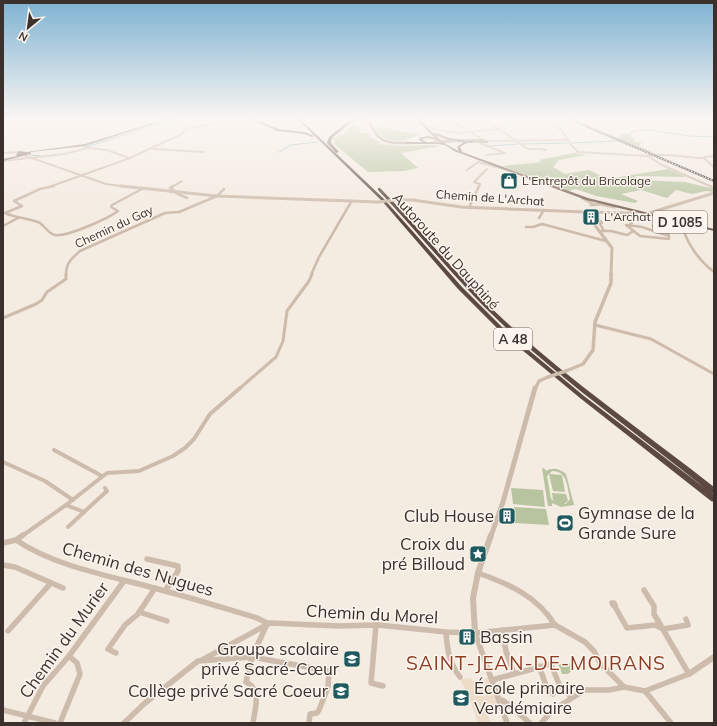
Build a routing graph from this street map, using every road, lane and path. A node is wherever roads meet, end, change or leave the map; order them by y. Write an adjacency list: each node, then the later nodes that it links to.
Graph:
1 (36, 152): 16 (main road)
2 (72, 152): 16 (street)
3 (112, 152): 21 (street)
4 (145, 152): 21 (street)
5 (332, 152): 70 (highway, Autoroute du Dauphiné / A 48)
6 (337, 152): 69 (highway, Autoroute du Dauphiné / A 48)
7 (461, 152): 15 (main road, D 1085)
8 (463, 152): 15 (main road, D 1085)
9 (463, 152): 15 (main road)
10 (503, 152): 17 (street)
11 (578, 152): 18 (street)
12 (672, 152): 19 (street)
13 (3, 153): 14 (street)
14 (19, 154): 16 (main road); 16 (street, Chemin de L'Archat); 23 (main road)
15 (467, 154): 27 (main road, D 1085); 28 (main road, D 1085)
16 (29, 155): 23 (street); 29 (street, Chemin de L'Archat)
17 (486, 155)
18 (648, 156): 19 (street); 31 (street)
19 (676, 156): 22 (street)
20 (714, 156): 22 (street)
21 (130, 158): 29 (street)
22 (704, 158): 24 (street)
23 (3, 160)
24 (714, 166)
25 (487, 169): 41 (street)
26 (467, 170): 27 (street)
27 (510, 171): 28 (street); 40 (main road, D 1085)
28 (516, 172): 40 (main road, D 1085)
29 (83, 176): 33 (street, Chemin de L'Archat); 48 (street)
30 (182, 181): 34 (street)
31 (714, 188)
32 (224, 189): 37 (street)
33 (142, 190): 34 (street, Chemin de L'Archat); 48 (street, Chemin du Gay)
34 (171, 192): 35 (street, Chemin de L'Archat)
35 (176, 193): 37 (street, Chemin de L'Archat); 38 (street)
36 (714, 193): 47 (street)
37 (217, 196): 39 (street, Chemin de L'Archat); 62 (street, Chemin du Gay)
38 (187, 198)
39 (351, 202): 41 (street, Chemin de L'Archat, bridge); 67 (street)
40 (596, 203): 43 (street); 47 (main road, D 1085); 47 (main road, D 1085)
41 (469, 208): 42 (street, Chemin de L'Archat)
42 (544, 210): 43 (street, Chemin de L'Archat); 49 (street)
43 (585, 212): 44 (street); 56 (street)
44 (590, 212): 45 (street); 57 (street)
45 (623, 213): 46 (street); 51 (street)
46 (636, 213)
47 (646, 213): 50 (main road, D 1085)
48 (18, 218): 52 (street)
49 (539, 218)
50 (680, 221): 55 (main road, D 1085); 61 (street)
51 (629, 225): 58 (street); 59 (street)
52 (3, 226)
53 (526, 227): 60 (street)
54 (655, 227): 59 (street)
55 (714, 229)
56 (599, 231): 57 (street); 60 (street)
57 (604, 231): 58 (street)
58 (632, 232): 59 (street)
59 (669, 236)
60 (606, 241): 63 (street)
61 (714, 272)
62 (3, 318)
63 (595, 325): 64 (street); 79 (street, bridge)
64 (714, 374)
65 (54, 450): 67 (street)
66 (3, 462): 71 (street)
67 (102, 476): 71 (street)
68 (105, 488): 73 (street)
69 (714, 491)
70 (714, 499)
71 (73, 500): 72 (street)
72 (66, 506): 73 (street); 75 (street)
73 (84, 512): 74 (street)
74 (68, 526)
75 (16, 540): 76 (street); 80 (street, Chemin des Nugues)
76 (3, 543)
77 (147, 559): 85 (street)
78 (3, 565): 81 (street)
79 (478, 573): 92 (street); 97 (street)
80 (124, 581): 83 (street, Chemin des Nugues); 99 (street, Chemin du Murier)
81 (51, 583): 82 (street); 95 (street)
82 (63, 588)
83 (155, 588): 85 (street, Chemin des Nugues); 87 (street)
84 (644, 590): 94 (street)
85 (165, 591): 90 (street, Chemin des Nugues)
86 (614, 606): 94 (street)
87 (139, 612): 89 (street); 98 (street)
88 (686, 619): 94 (street)
89 (167, 621)
90 (267, 623): 91 (street, Chemin du Morel); 100 (street); 102 (street)
91 (376, 625): 96 (street, Chemin du Morel); 108 (street)
92 (554, 625): 93 (street, Chemin du Morel); 109 (street)
93 (502, 630): 97 (street, Chemin du Morel); 105 (street)
94 (663, 630): 104 (street)
95 (8, 631)
96 (446, 632): 97 (street, Chemin du Morel); 106 (street)
97 (476, 633): 107 (street)
98 (116, 653)
99 (69, 656): 115 (street, Chemin du Murier); 118 (street)
100 (252, 657): 102 (street); 120 (street); 121 (street)
101 (714, 657): 104 (street)
102 (202, 660): 119 (street)
103 (539, 666): 105 (street); 111 (street); 112 (street)
104 (692, 672): 110 (street)
105 (514, 674): 107 (street)
106 (460, 677)
107 (492, 680): 113 (street)
108 (382, 686)
109 (624, 687): 110 (street); 112 (street)
110 (645, 691): 125 (street)
111 (553, 694)
112 (572, 697): 124 (street)
113 (499, 699): 122 (street); 123 (street)
114 (3, 710): 115 (street)
115 (27, 716): 116 (street, Chemin du Murier); 117 (street)
116 (24, 723)
117 (54, 723)
118 (60, 723)
119 (124, 723)
120 (253, 723)
121 (309, 723)
122 (508, 723)
123 (530, 723)
124 (541, 723)
125 (671, 723)

